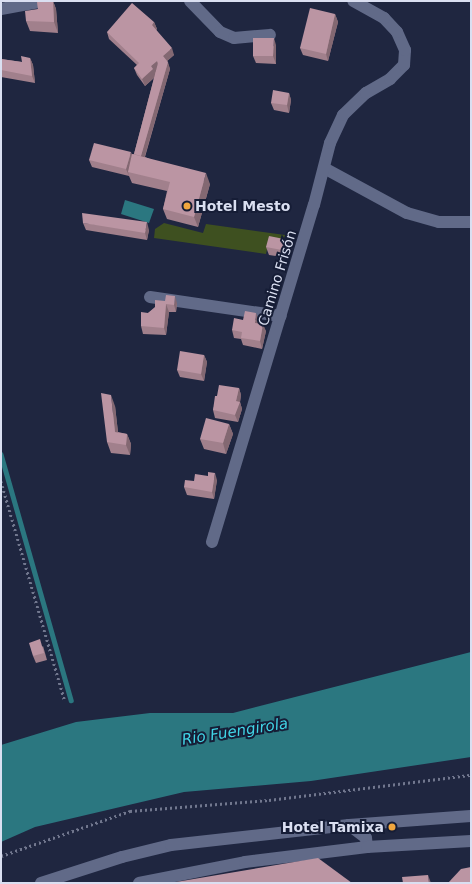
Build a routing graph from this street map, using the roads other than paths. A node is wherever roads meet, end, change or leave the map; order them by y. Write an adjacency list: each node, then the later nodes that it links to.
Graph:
1 (44, 1): 4 (street)
2 (190, 1): 5 (street)
3 (352, 1): 6 (street, Camino Frisón)
4 (1, 9)
5 (270, 35)
6 (324, 168): 7 (street); 9 (street, Camino Frisón)
7 (471, 222)
8 (150, 297): 9 (street)
9 (281, 316): 10 (street, Camino Frisón)
10 (212, 542)
11 (471, 816): 12 (street)
12 (381, 822): 13 (street); 15 (street)
13 (349, 824): 15 (street); 16 (street)
14 (471, 841): 15 (street)
15 (366, 843): 17 (street)
16 (41, 883)
17 (139, 883)

